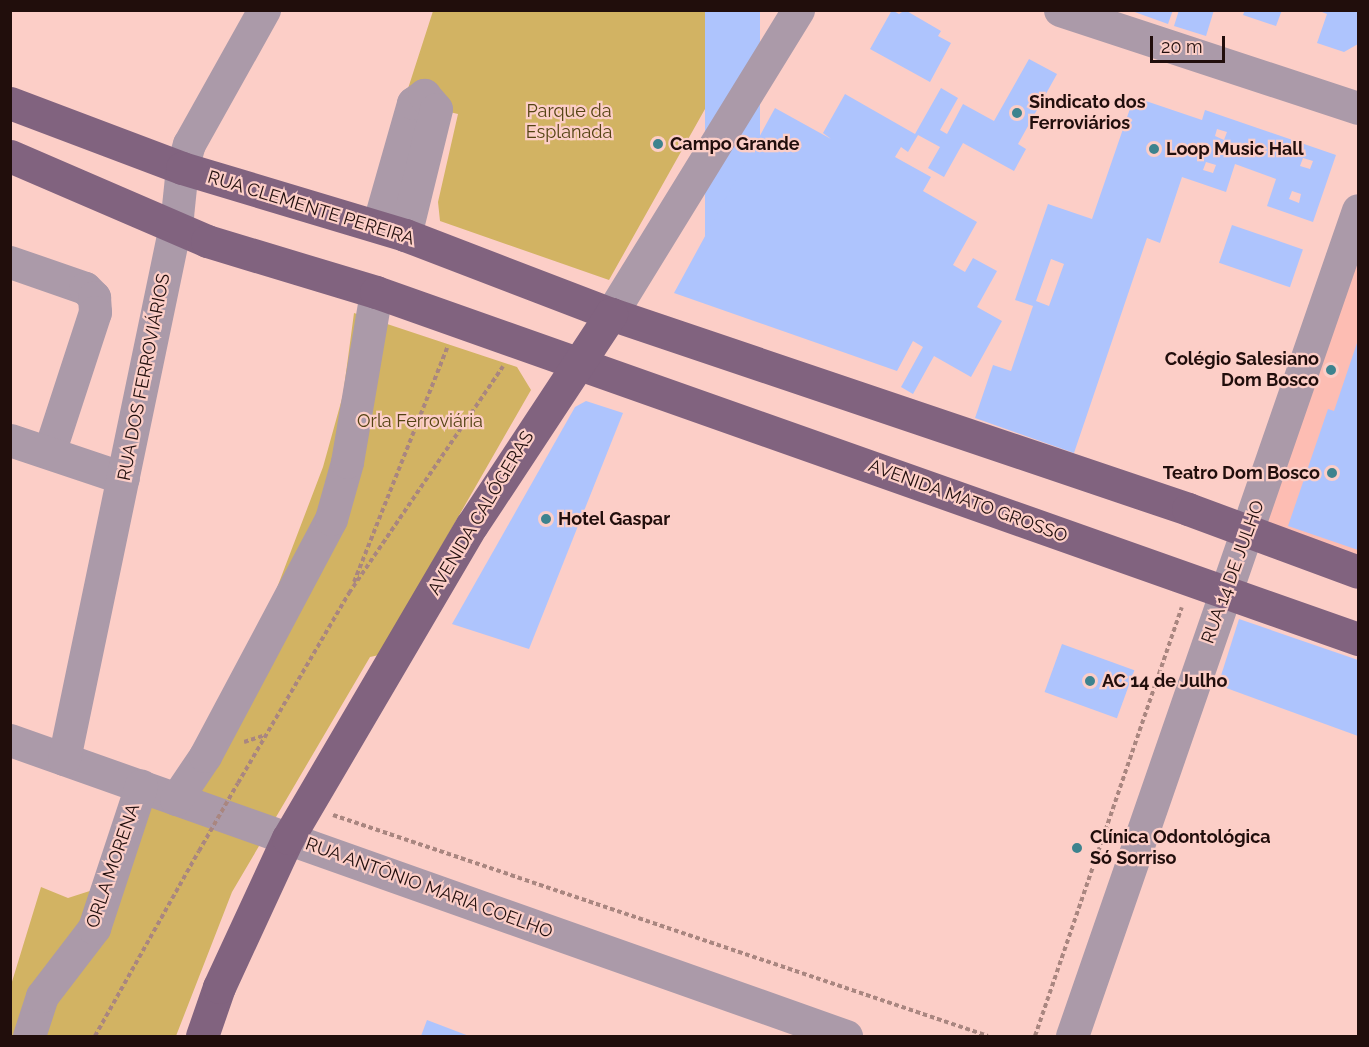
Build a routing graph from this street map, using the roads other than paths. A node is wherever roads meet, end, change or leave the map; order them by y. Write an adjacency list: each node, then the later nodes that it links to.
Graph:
1 (264, 10): 7 (street, RUA DOS FERROVIÁRIOS)
2 (798, 10): 12 (street, AVENIDA CALÓGERAS)
3 (1059, 10): 5 (street)
4 (10, 103): 7 (main road, RUA CLEMENTE PEREIRA)
5 (1359, 108)
6 (10, 156): 9 (main road)
7 (182, 168): 9 (street, RUA DOS FERROVIÁRIOS); 12 (main road, RUA CLEMENTE PEREIRA)
8 (1359, 210): 17 (street, RUA 14 DE JULHO)
9 (175, 225): 11 (main road); 16 (street, RUA DOS FERROVIÁRIOS)
10 (10, 262): 15 (street)
11 (376, 292): 13 (main road); 24 (street)
12 (611, 314): 13 (main road, AVENIDA CALÓGERAS); 17 (main road)
13 (578, 362): 19 (main road, AVENIDA MATO GROSSO); 25 (main road, AVENIDA CALÓGERAS)
14 (10, 440): 15 (street)
15 (49, 453): 16 (street)
16 (123, 477): 22 (street, RUA DOS FERROVIÁRIOS)
17 (1249, 530): 18 (main road); 19 (street, RUA 14 DE JULHO)
18 (1359, 572)
19 (1226, 590): 20 (main road, AVENIDA MATO GROSSO); 29 (street, RUA 14 DE JULHO)
20 (1359, 639)
21 (10, 740): 22 (street, RUA ANTÔNIO MARIA COELHO)
22 (64, 759): 23 (street, RUA ANTÔNIO MARIA COELHO)
23 (141, 786): 24 (street, RUA ANTÔNIO MARIA COELHO); 26 (street, ORLA MORENA)
24 (176, 799): 25 (street, RUA ANTÔNIO MARIA COELHO)
25 (288, 838): 27 (main road, AVENIDA CALÓGERAS); 28 (street, RUA ANTÔNIO MARIA COELHO)
26 (29, 1036)
27 (202, 1036)
28 (846, 1036)
29 (1072, 1036)

